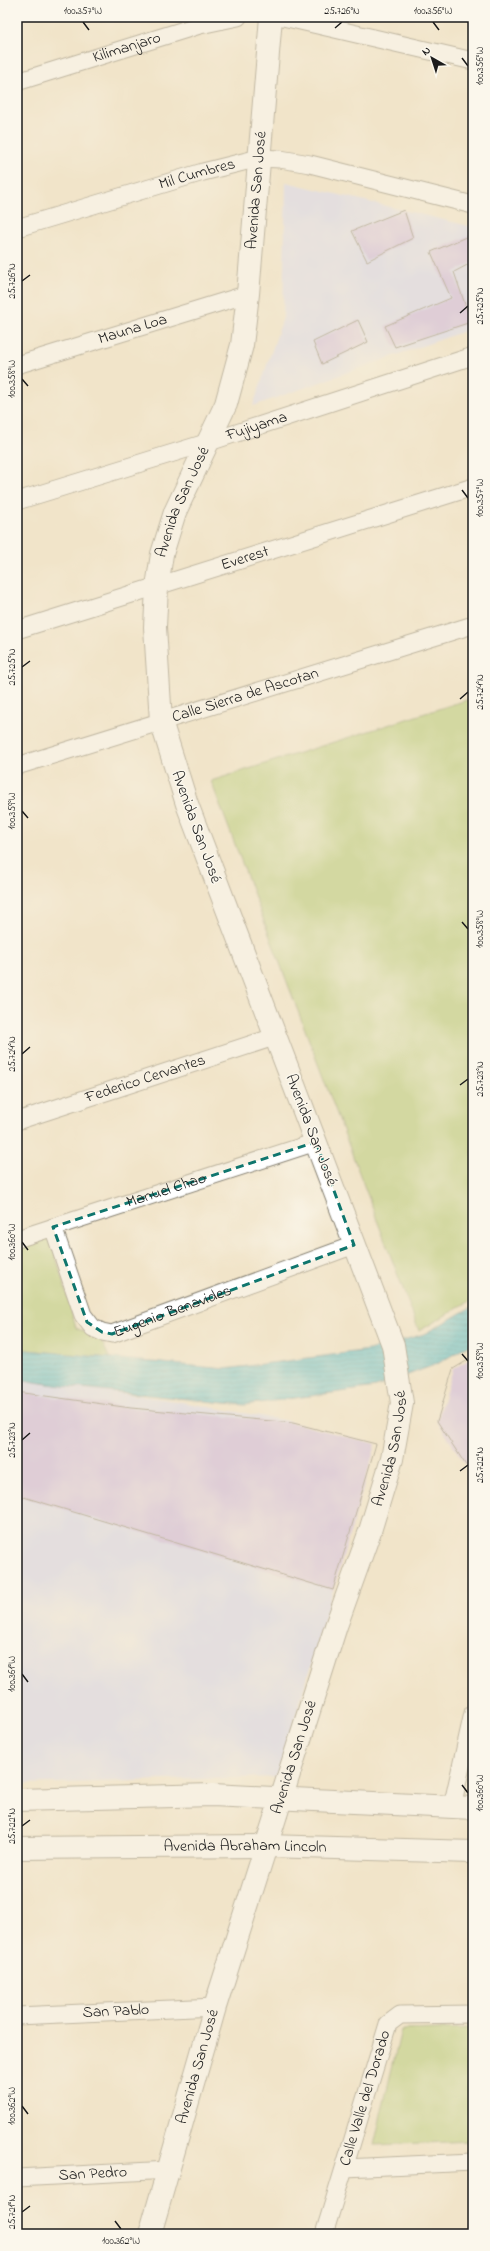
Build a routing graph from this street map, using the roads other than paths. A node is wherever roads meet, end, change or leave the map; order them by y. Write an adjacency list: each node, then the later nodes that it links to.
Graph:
1 (238, 17): 5 (street, Kilimanjaro)
2 (271, 17): 6 (street, Avenida San José)
3 (283, 17): 4 (street)
4 (473, 61)
5 (17, 82)
6 (259, 158): 7 (street, Mil Cumbres); 8 (street, Mil Cumbres); 9 (street, Avenida San José)
7 (473, 205)
8 (17, 228)
9 (248, 294): 11 (street, Mauna Loa); 12 (street, Avenida San José)
10 (473, 356): 12 (street, Fujiyama)
11 (17, 365)
12 (209, 442): 14 (street, Fujiyama); 15 (street, Avenida San José)
13 (473, 487): 15 (street, Everest)
14 (17, 502)
15 (157, 587): 17 (street, Everest); 18 (street, Avenida San José)
16 (473, 625): 18 (street, Calle Sierra de Ascotan)
17 (17, 630)
18 (161, 721): 19 (street, Calle Sierra de Ascotan); 20 (street, Avenida San José)
19 (17, 766)
20 (274, 1037): 21 (street, Federico Cervantes); 22 (street, Avenida San José)
21 (17, 1121)
22 (316, 1142): 23 (street, Manuel Chao); 25 (street, Avenida San José)
23 (53, 1227): 24 (street, Manuel Chao); 25 (street, Eugenio Benavides)
24 (17, 1239)
25 (354, 1245): 27 (street, Avenida San José)
26 (473, 1713): 29 (street)
27 (281, 1798): 28 (street); 29 (street); 31 (street, Avenida San José)
28 (17, 1800)
29 (452, 1807): 30 (street)
30 (473, 1808)
31 (267, 1846): 32 (street, Avenida Abraham Lincoln); 33 (street, Avenida Abraham Lincoln); 34 (street, Avenida San José)
32 (17, 1848)
33 (473, 1852)
34 (216, 2007): 36 (street, San Pablo); 39 (street, Avenida San José)
35 (473, 2014): 38 (street, Calle Valle del Dorado)
36 (17, 2016)
37 (473, 2162): 38 (street)
38 (345, 2168): 42 (street, Calle Valle del Dorado)
39 (170, 2170): 40 (street, San Pedro); 41 (street, Avenida San José)
40 (17, 2178)
41 (150, 2234)
42 (324, 2234)

